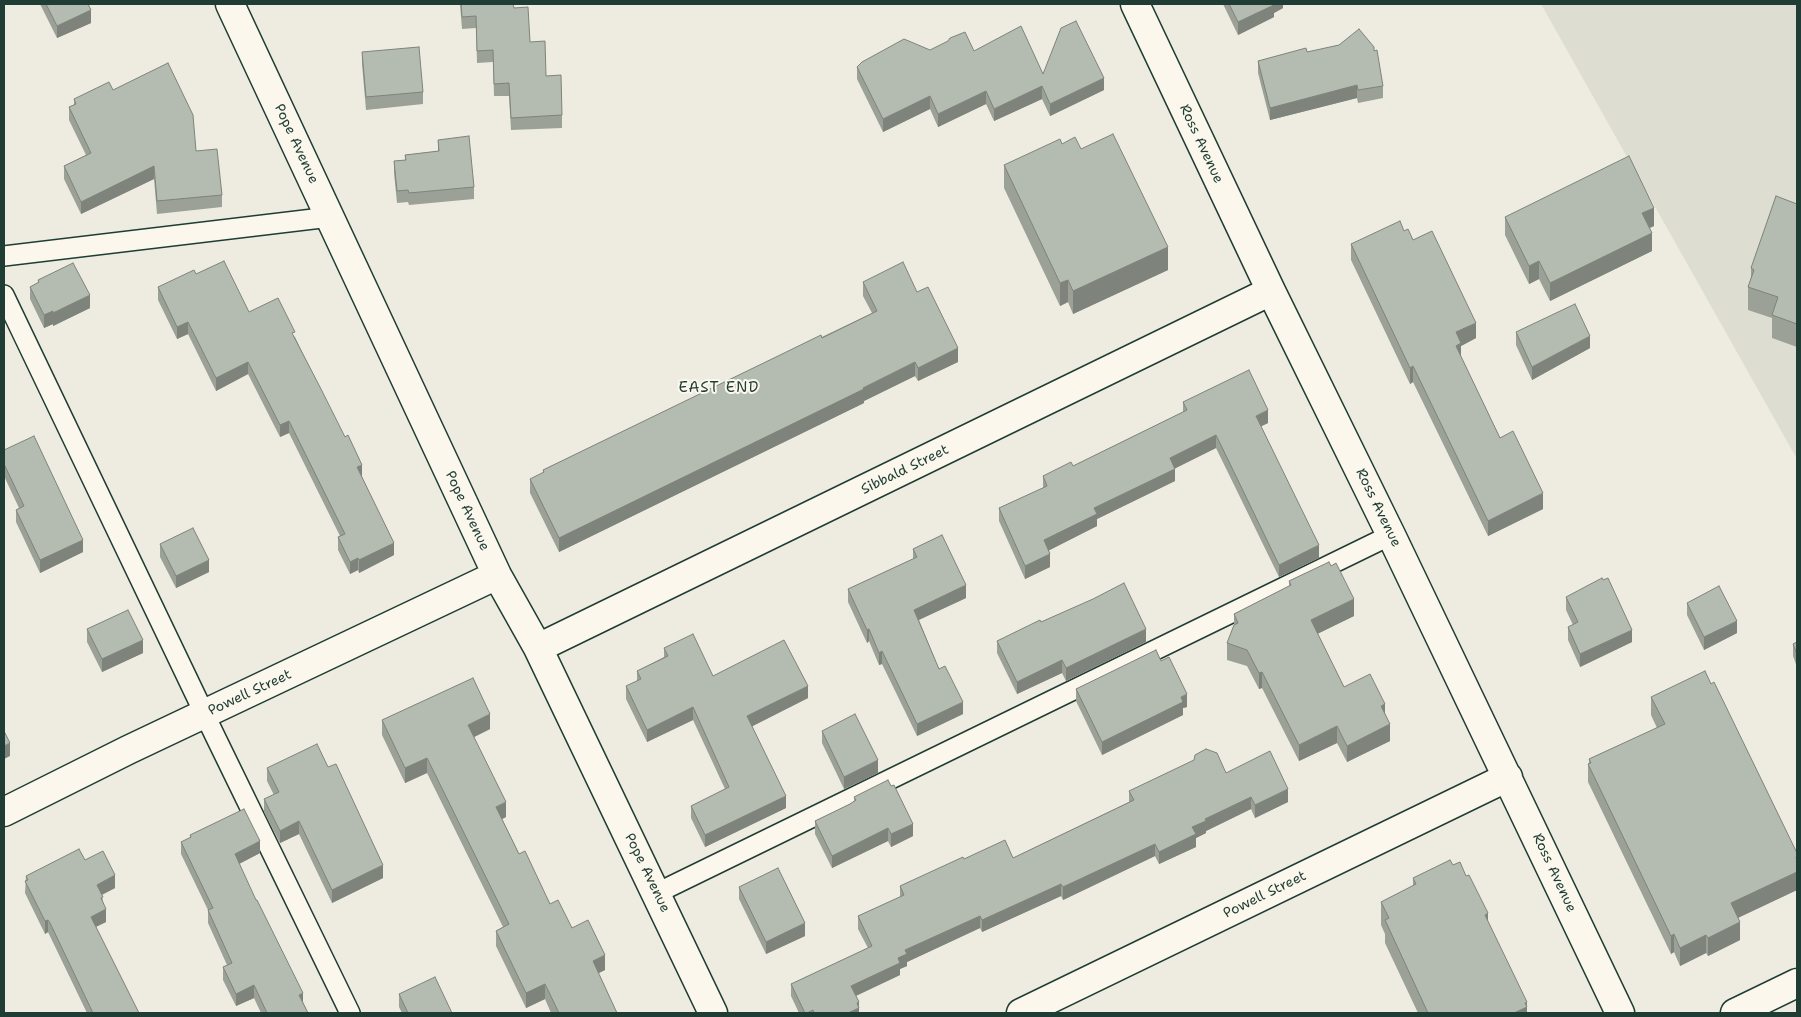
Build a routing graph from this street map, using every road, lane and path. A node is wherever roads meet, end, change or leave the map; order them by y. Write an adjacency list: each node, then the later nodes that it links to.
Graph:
1 (230, 4): 3 (street, Pope Avenue)
2 (1134, 4): 5 (street, Ross Avenue)
3 (330, 217): 4 (lane); 8 (street, Pope Avenue)
4 (4, 256)
5 (1271, 291): 7 (street, Ross Avenue); 9 (street, Sibbald Street)
6 (4, 295): 10 (lane)
7 (1391, 534): 11 (street, Ross Avenue); 13 (lane)
8 (497, 575): 9 (street, Pope Avenue); 10 (street, Powell Street)
9 (538, 648): 13 (street, Pope Avenue)
10 (205, 714): 12 (street, Powell Street); 15 (lane)
11 (1508, 777): 17 (street, Powell Street); 18 (street, Ross Avenue)
12 (4, 812)
13 (657, 892): 16 (street, Pope Avenue)
14 (1797, 983): 19 (street)
15 (350, 1013)
16 (713, 1013)
17 (1022, 1013)
18 (1620, 1013)
19 (1734, 1013)

